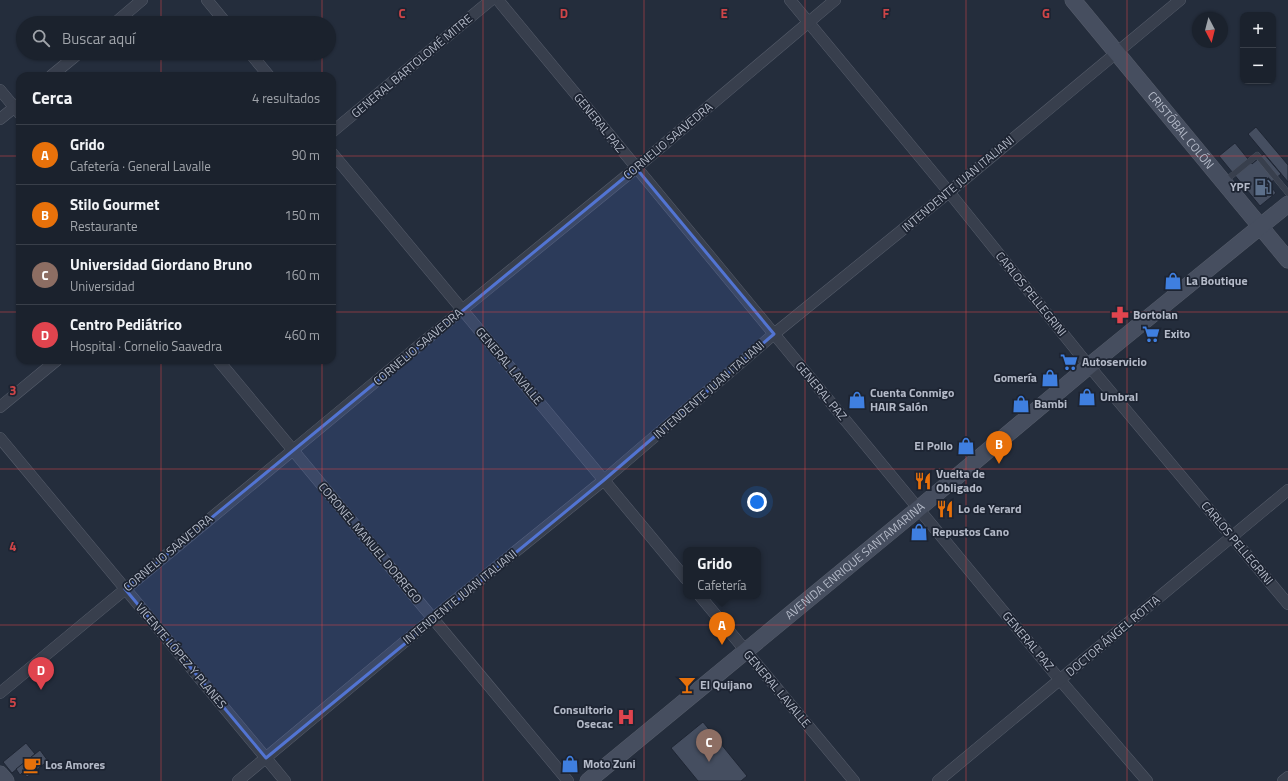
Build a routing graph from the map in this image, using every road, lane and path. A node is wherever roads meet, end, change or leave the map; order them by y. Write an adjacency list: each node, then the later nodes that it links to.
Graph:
1 (142, 0): 9 (street)
2 (207, 0): 10 (street)
3 (492, 0): 21 (street, GENERAL BARTOLOMÉ MITRE)
4 (498, 0): 23 (street, GENERAL PAZ)
5 (790, 0): 11 (street, CARLOS PELLEGRINI)
6 (835, 0): 11 (street, CORNELIO SAAVEDRA)
7 (1074, 0): 12 (main road, CRISTÓBAL COLÓN)
8 (1180, 0): 12 (street, INTENDENTE JUAN ITALIANI)
9 (123, 16)
10 (220, 16)
11 (808, 22): 23 (street, CORNELIO SAAVEDRA); 25 (street, CARLOS PELLEGRINI)
12 (1117, 52): 24 (main road, CRISTÓBAL COLÓN); 25 (street, INTENDENTE JUAN ITALIANI)
13 (70, 60): 15 (street)
14 (256, 60): 16 (street)
15 (56, 72)
16 (266, 72)
17 (0, 90): 18 (street)
18 (16, 106)
19 (16, 109): 20 (street)
20 (0, 119)
21 (336, 129)
22 (336, 158): 30 (street, GENERAL LAVALLE)
23 (636, 168): 30 (street, CORNELIO SAAVEDRA); 31 (street, GENERAL PAZ)
24 (1223, 182): 26 (lane); 28 (main road, CRISTÓBAL COLÓN)
25 (949, 192): 31 (street, INTENDENTE JUAN ITALIANI); 34 (street, CARLOS PELLEGRINI)
26 (1288, 193)
27 (1288, 204): 28 (main road, AVENIDA ENRIQUE SANTAMARINA)
28 (1260, 227): 29 (main road, CRISTÓBAL COLÓN); 34 (main road, AVENIDA ENRIQUE SANTAMARINA)
29 (1288, 260)
30 (462, 310): 37 (street, CORNELIO SAAVEDRA); 38 (street, GENERAL LAVALLE)
31 (774, 334): 38 (street, INTENDENTE JUAN ITALIANI); 40 (street, GENERAL PAZ)
32 (52, 364): 35 (street)
33 (221, 364): 37 (street, CORONEL MANUEL DORREGO)
34 (1089, 366): 40 (main road, AVENIDA ENRIQUE SANTAMARINA); 41 (street, CARLOS PELLEGRINI)
35 (0, 407)
36 (0, 438): 43 (street, VICENTE LÓPEZ Y PLANES)
37 (293, 450): 43 (street, CORNELIO SAAVEDRA); 46 (street, CORONEL MANUEL DORREGO)
38 (604, 480): 42 (street, GENERAL LAVALLE); 46 (street, INTENDENTE JUAN ITALIANI)
39 (1288, 490): 41 (street, DOCTOR ÁNGEL ROTTA)
40 (918, 509): 47 (main road, AVENIDA ENRIQUE SANTAMARINA); 48 (street, GENERAL PAZ)
41 (1232, 537): 45 (street, CARLOS PELLEGRINI); 48 (street, DOCTOR ÁNGEL ROTTA)
42 (683, 575)
43 (125, 589): 49 (street, CORNELIO SAAVEDRA); 50 (street, VICENTE LÓPEZ Y PLANES)
44 (703, 599): 47 (street, GENERAL LAVALLE)
45 (1288, 604)
46 (433, 618): 50 (street, INTENDENTE JUAN ITALIANI); 56 (street, CORONEL MANUEL DORREGO)
47 (746, 651): 57 (main road, AVENIDA ENRIQUE SANTAMARINA); 58 (street, GENERAL LAVALLE)
48 (1060, 680): 59 (street, DOCTOR ÁNGEL ROTTA); 60 (street, GENERAL PAZ)
49 (0, 692)
50 (266, 758): 54 (street, INTENDENTE JUAN ITALIANI); 55 (street, VICENTE LÓPEZ Y PLANES)
51 (0, 774): 53 (main road)
52 (1288, 777): 61 (street)
53 (6, 781)
54 (238, 781)
55 (285, 781)
56 (568, 781)
57 (588, 781)
58 (854, 781)
59 (938, 781)
60 (1146, 781)
61 (1283, 781)

